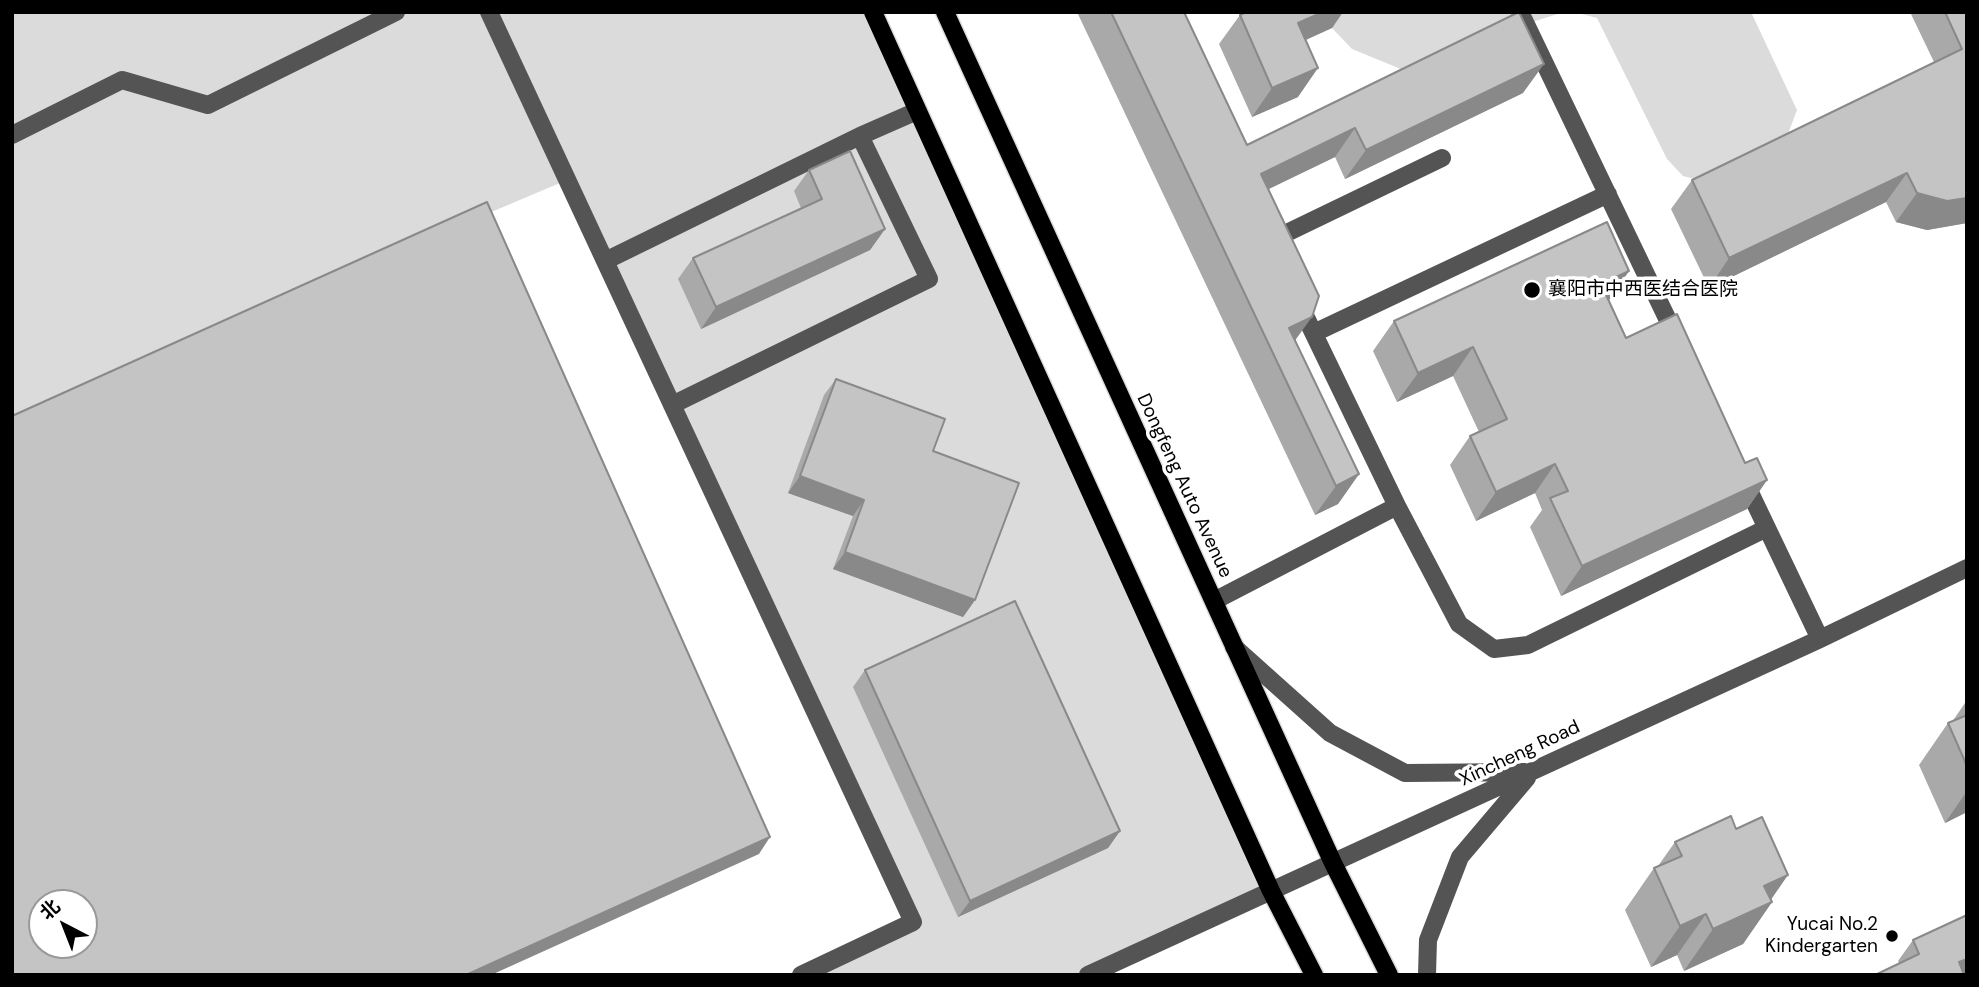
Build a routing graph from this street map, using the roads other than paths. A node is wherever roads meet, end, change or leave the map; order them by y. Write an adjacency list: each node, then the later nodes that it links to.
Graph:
1 (396, 12): 7 (street)
2 (489, 12): 11 (street)
3 (873, 12): 6 (main road)
4 (945, 12): 21 (main road, Dongfeng Auto Avenue)
5 (1520, 12): 10 (street)
6 (917, 111): 8 (street); 26 (main road)
7 (12, 135)
8 (860, 136): 11 (street); 16 (street)
9 (1442, 158): 12 (street)
10 (1608, 194): 14 (street); 15 (street)
11 (605, 261): 16 (street)
12 (1281, 264)
13 (1292, 287): 14 (street)
14 (1314, 333): 18 (street)
15 (1684, 355)
16 (672, 405): 27 (street)
17 (1738, 466): 19 (street)
18 (1396, 506): 19 (street); 21 (street)
19 (1767, 528): 22 (street)
20 (1967, 568): 22 (street, Xincheng Road)
21 (1214, 601): 23 (main road, Dongfeng Auto Avenue)
22 (1820, 639): 24 (street, Xincheng Road)
23 (1234, 646): 24 (street); 25 (main road, Dongfeng Auto Avenue)
24 (1532, 772): 25 (street, Xincheng Road); 31 (street)
25 (1333, 863): 26 (street, Xincheng Road); 30 (main road, Dongfeng Auto Avenue)
26 (1271, 891): 28 (street, Xincheng Road); 29 (main road)
27 (801, 975)
28 (1088, 975)
29 (1314, 975)
30 (1389, 975)
31 (1427, 975)

